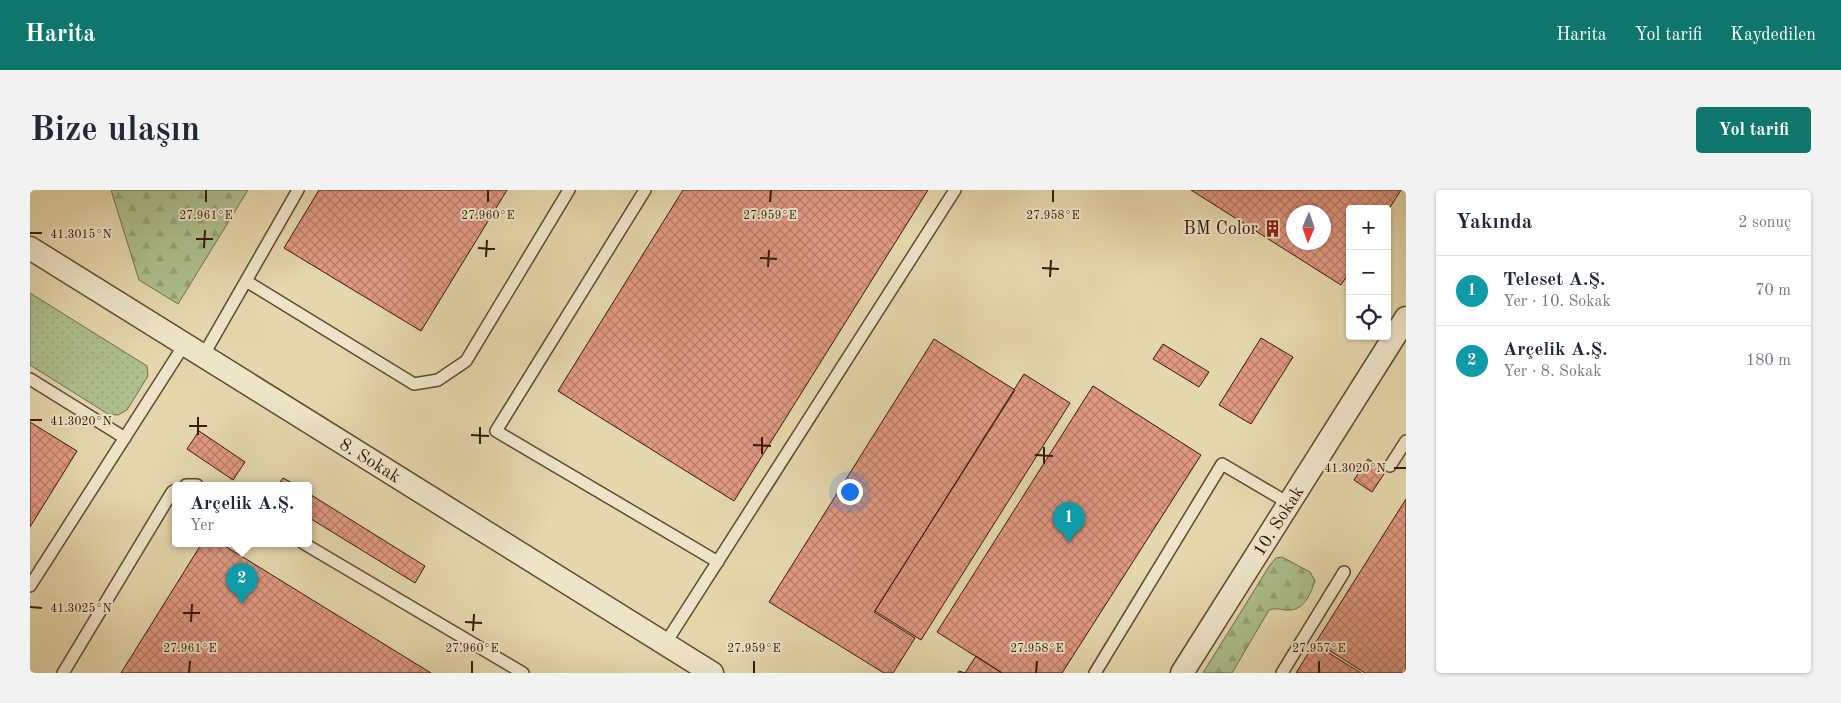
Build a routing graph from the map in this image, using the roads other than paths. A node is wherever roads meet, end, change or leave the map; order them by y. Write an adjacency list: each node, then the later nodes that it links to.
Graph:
1 (298, 190): 6 (lane)
2 (569, 190): 6 (lane)
3 (644, 190): 16 (lane)
4 (955, 190): 16 (lane)
5 (30, 248): 8 (street, 8. Sokak)
6 (246, 282): 8 (lane)
7 (1406, 318): 14 (street, 10. Sokak)
8 (193, 351): 10 (lane); 19 (street, 8. Sokak)
9 (30, 379): 10 (lane)
10 (125, 438): 18 (lane)
11 (1406, 441): 12 (lane)
12 (1390, 466)
13 (172, 492): 20 (lane)
14 (1290, 504): 23 (lane); 24 (street, 10. Sokak)
15 (310, 547): 21 (lane)
16 (718, 562): 19 (lane)
17 (1344, 572): 25 (lane)
18 (30, 586)
19 (665, 644): 22 (street, 8. Sokak)
20 (63, 673)
21 (523, 673)
22 (712, 673)
23 (1095, 673)
24 (1182, 673)
25 (1282, 673)

